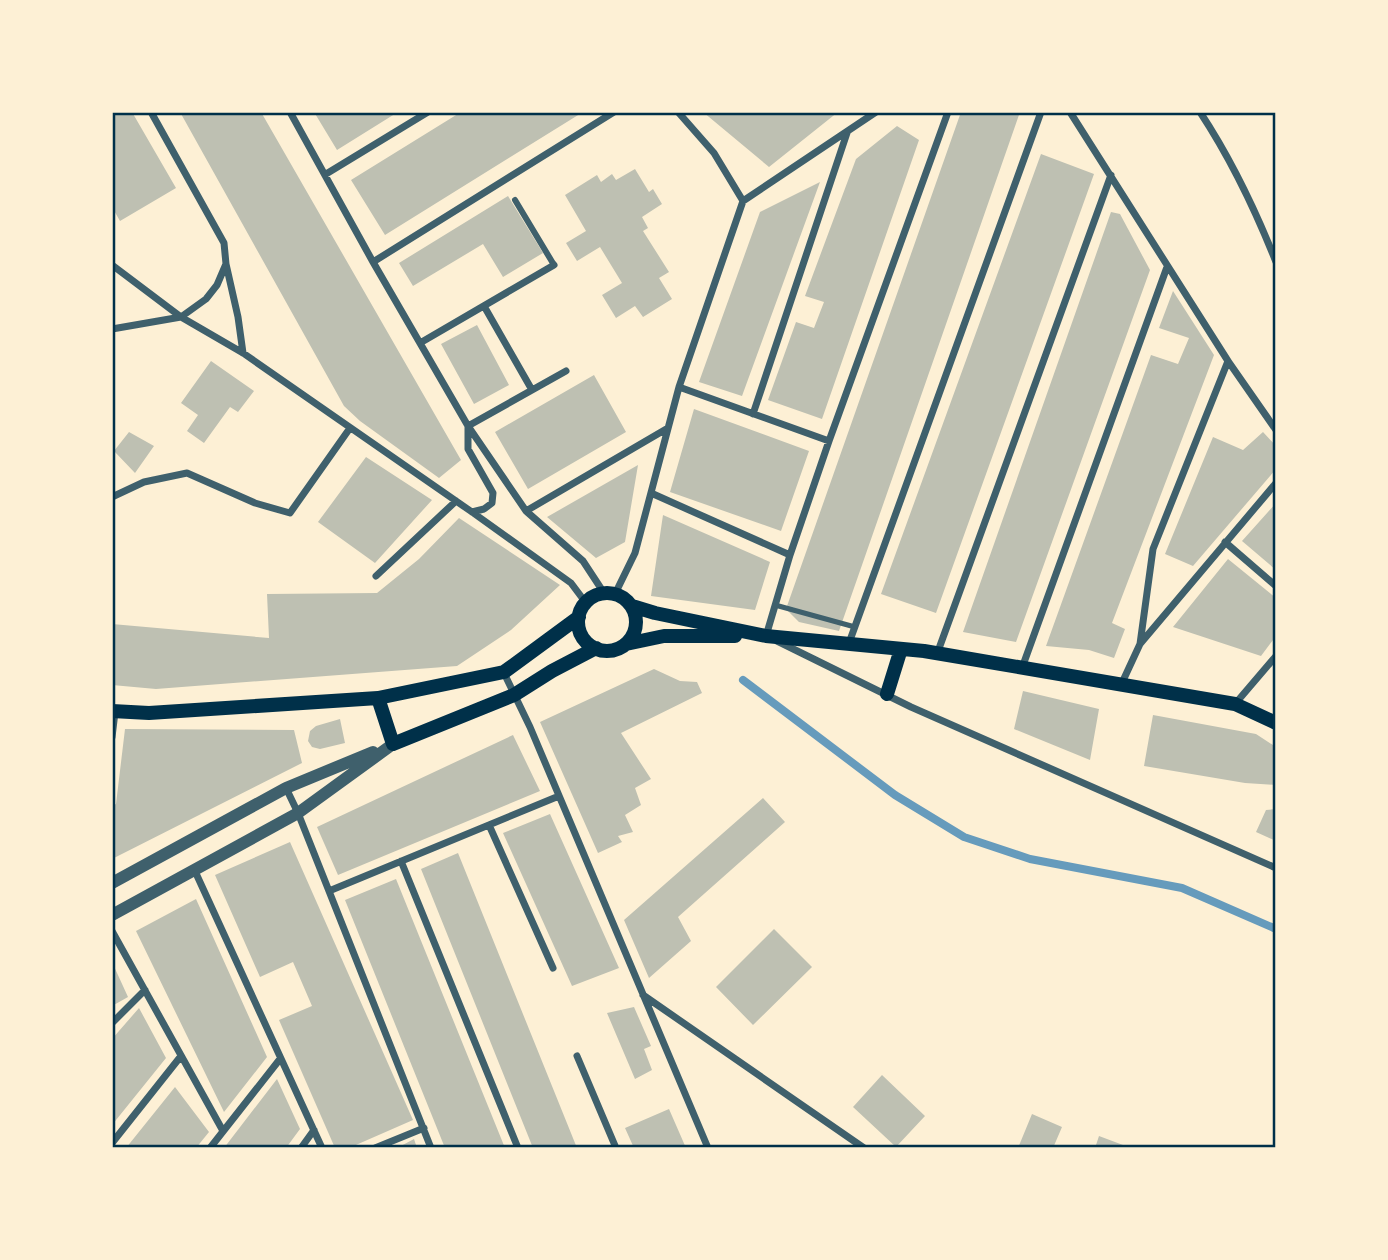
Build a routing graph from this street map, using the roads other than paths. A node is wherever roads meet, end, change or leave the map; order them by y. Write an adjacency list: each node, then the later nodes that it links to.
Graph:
1 (151, 112): 18 (street)
2 (290, 112): 12 (street)
3 (428, 112): 12 (street)
4 (614, 112): 16 (street)
5 (678, 112): 15 (street)
6 (876, 112): 11 (street)
7 (948, 112): 36 (street)
8 (1041, 112): 52 (street)
9 (1070, 112): 13 (street)
10 (1200, 112): 17 (street)
11 (847, 132): 15 (street); 31 (street)
12 (326, 174): 16 (street)
13 (1111, 174): 21 (street); 59 (street)
14 (515, 200): 20 (street)
15 (743, 201): 29 (street)
16 (373, 262): 25 (street)
17 (1276, 262)
18 (226, 264): 23 (street); 26 (street)
19 (112, 265): 23 (street)
20 (554, 265): 22 (street)
21 (1167, 267): 27 (street); 61 (street)
22 (484, 306): 25 (street); 30 (street)
23 (181, 317): 24 (street); 26 (street)
24 (112, 329)
25 (419, 343): 32 (street)
26 (243, 353): 33 (street)
27 (1228, 361): 35 (street); 56 (street)
28 (566, 371): 30 (street)
29 (679, 387): 31 (street); 34 (street)
30 (532, 390): 32 (street)
31 (753, 414): 36 (street)
32 (468, 426): 41 (street); 42 (street)
33 (350, 428): 39 (street); 40 (street)
34 (668, 428): 38 (street); 41 (street)
35 (1276, 430)
36 (829, 441): 44 (street)
37 (1274, 488): 43 (street)
38 (651, 493): 44 (street); 47 (street)
39 (112, 497)
40 (456, 501): 42 (street); 45 (street)
41 (526, 511): 47 (street)
42 (472, 512): 48 (street)
43 (1225, 541): 46 (street); 56 (street)
44 (790, 555): 49 (street)
45 (376, 576)
46 (1276, 586)
47 (609, 594): 48 (main road); 50 (main road)
48 (586, 603): 51 (main road)
49 (775, 605): 52 (lane); 53 (street)
50 (632, 606): 53 (main road); 54 (main road)
51 (579, 617): 57 (main road); 62 (main road)
52 (855, 627): 55 (street)
53 (766, 636): 54 (main road); 55 (main road); 64 (street)
54 (626, 644): 57 (main road)
55 (848, 644): 58 (main road)
56 (1140, 644): 63 (street)
57 (596, 648): 65 (main road)
58 (901, 649): 59 (main road); 64 (main road)
59 (931, 653): 61 (main road)
60 (1276, 656): 67 (street)
61 (1022, 668): 63 (main road)
62 (504, 672): 65 (street); 66 (main road)
63 (1121, 685): 67 (main road)
64 (887, 694): 77 (street)
65 (514, 695): 71 (main road); 73 (street)
66 (378, 698): 68 (main road); 71 (main road)
67 (1235, 705): 69 (main road)
68 (114, 712): 70 (street)
69 (1273, 720)
70 (112, 737)
71 (393, 744): 72 (street); 74 (street)
72 (286, 788): 74 (street); 79 (street)
73 (559, 796): 75 (street); 85 (street)
74 (298, 813): 78 (street); 80 (street)
75 (489, 825): 76 (street); 83 (street)
76 (401, 861): 80 (street); 99 (street)
77 (1276, 868)
78 (194, 869): 81 (street); 89 (street)
79 (112, 883)
80 (330, 891): 90 (street)
81 (112, 915)
82 (112, 931): 84 (street)
83 (553, 968)
84 (145, 990): 86 (street); 87 (street)
85 (642, 995): 101 (street); 102 (street)
86 (112, 1024)
87 (181, 1056): 91 (street); 93 (street)
88 (578, 1056): 100 (street)
89 (280, 1059): 91 (street); 92 (street)
90 (424, 1128): 97 (street); 98 (street)
91 (223, 1130): 94 (street)
92 (314, 1130): 95 (street); 96 (street)
93 (112, 1143)
94 (210, 1148)
95 (301, 1148)
96 (322, 1148)
97 (375, 1148)
98 (431, 1148)
99 (517, 1148)
100 (615, 1148)
101 (708, 1148)
102 (864, 1148)

